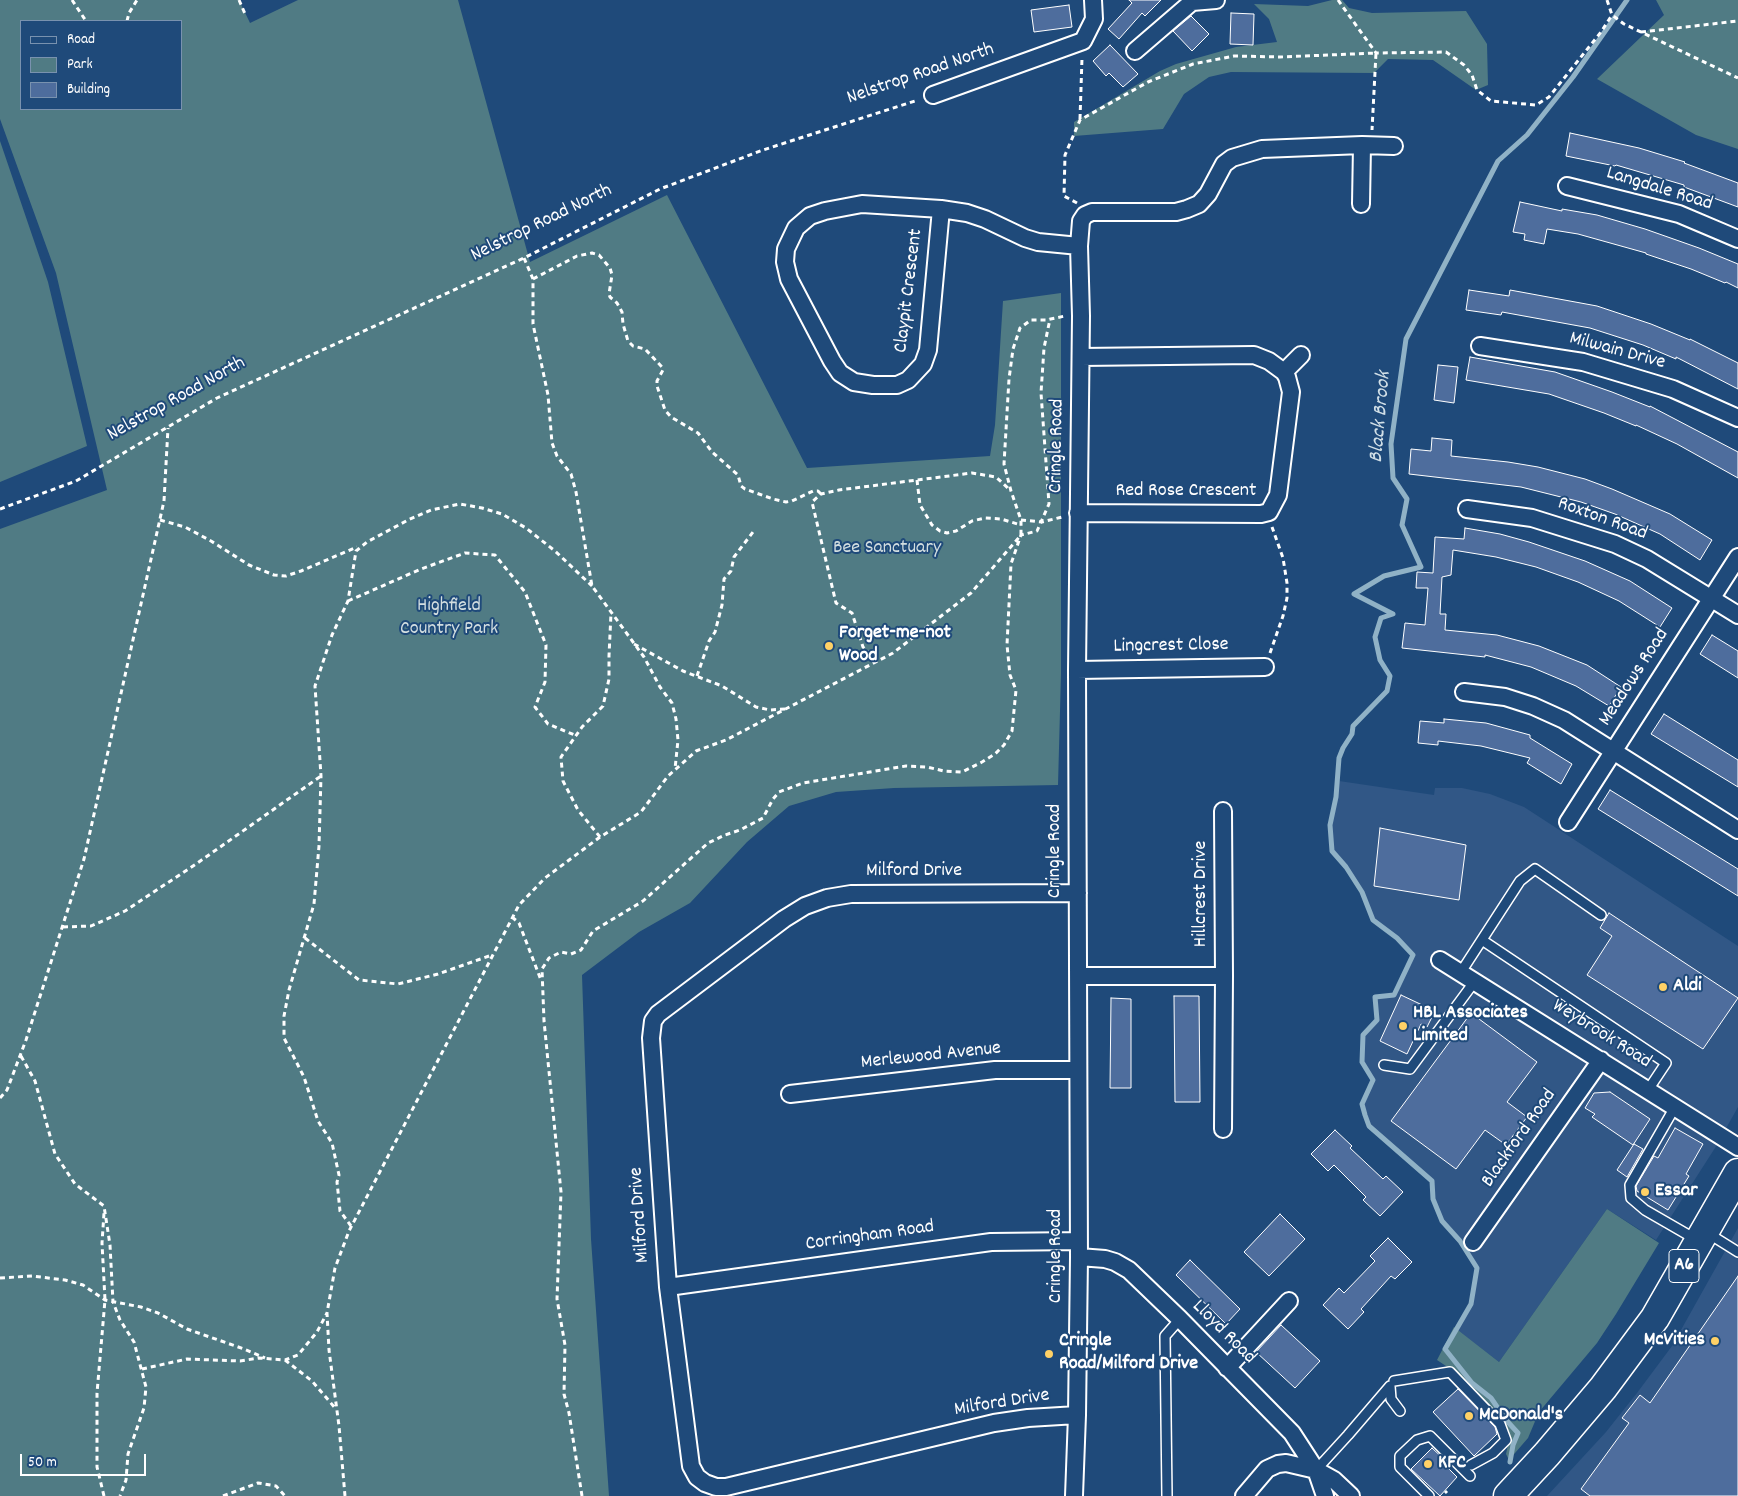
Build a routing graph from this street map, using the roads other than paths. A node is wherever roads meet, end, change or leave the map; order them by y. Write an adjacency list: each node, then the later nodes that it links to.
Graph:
1 (1093, 0): 4 (street, Nelstrop Road North)
2 (1216, 0): 3 (street)
3 (1135, 51)
4 (933, 95)
5 (1362, 145): 6 (street); 8 (street); 11 (street, Cringle Road)
6 (1394, 146)
7 (1566, 186): 10 (street, Langdale Road)
8 (1361, 204)
9 (941, 209): 9 (street, Claypit Crescent); 11 (street, Claypit Crescent)
10 (1738, 239)
11 (1079, 246): 14 (street, Cringle Road)
12 (1480, 346): 16 (street, Milwain Drive)
13 (1301, 355): 15 (street)
14 (1081, 357): 15 (street); 18 (street, Cringle Road)
15 (1284, 372): 18 (street, Red Rose Crescent)
16 (1738, 418)
17 (1467, 509): 20 (street, Roxton Road)
18 (1071, 515): 23 (street, Cringle Road)
19 (1738, 557): 20 (street, Meadows Road)
20 (1711, 598): 21 (street, Roxton Road); 25 (street, Meadows Road)
21 (1738, 615)
22 (1265, 667): 23 (street, Lingcrest Close)
23 (1077, 670): 29 (street, Cringle Road)
24 (1464, 692): 25 (street)
25 (1613, 751): 27 (street, Meadows Road); 28 (street)
26 (1223, 812): 34 (street, Hillcrest Drive)
27 (1568, 822)
28 (1738, 830)
29 (1078, 892): 33 (street, Cringle Road); 49 (street, Milford Drive)
30 (1602, 916): 31 (lane)
31 (1482, 940): 35 (lane); 39 (lane)
32 (1440, 960): 35 (street, Weybrook Road)
33 (1079, 976): 34 (street, Hillcrest Drive); 38 (street, Cringle Road)
34 (1224, 976): 42 (street, Hillcrest Drive)
35 (1468, 977): 36 (street, Weybrook Road); 37 (lane)
36 (1601, 1060): 39 (street, Weybrook Road); 46 (street, Blackford Road)
37 (1384, 1065)
38 (1078, 1070): 40 (street, Merlewood Avenue); 47 (street, Cringle Road)
39 (1648, 1090): 41 (street, Weybrook Road)
40 (790, 1094)
41 (1674, 1107): 43 (street, Weybrook Road); 45 (lane)
42 (1223, 1129)
43 (1738, 1147)
44 (1738, 1173): 45 (highway, A6)
45 (1701, 1236): 48 (lane); 65 (highway, A6)
46 (1473, 1242)
47 (1079, 1249): 49 (street, Corringham Road); 51 (street, Lloyd Road); 55 (street, Cringle Road)
48 (1738, 1250)
49 (668, 1287): 55 (street, Milford Drive)
50 (1289, 1301): 52 (street)
51 (1180, 1319): 52 (street, Lloyd Road); 60 (lane)
52 (1227, 1368): 57 (street, Lloyd Road)
53 (1394, 1381): 56 (lane)
54 (1400, 1411): 57 (lane)
55 (1078, 1414): 59 (street, Cringle Road)
56 (1472, 1465)
57 (1316, 1470): 61 (street); 62 (street, Lloyd Road); 63 (street, Lloyd Road)
58 (1470, 1476): 64 (lane)
59 (1074, 1496)
60 (1167, 1496)
61 (1244, 1496)
62 (1325, 1496)
63 (1351, 1496)
64 (1429, 1496)
65 (1508, 1496)

